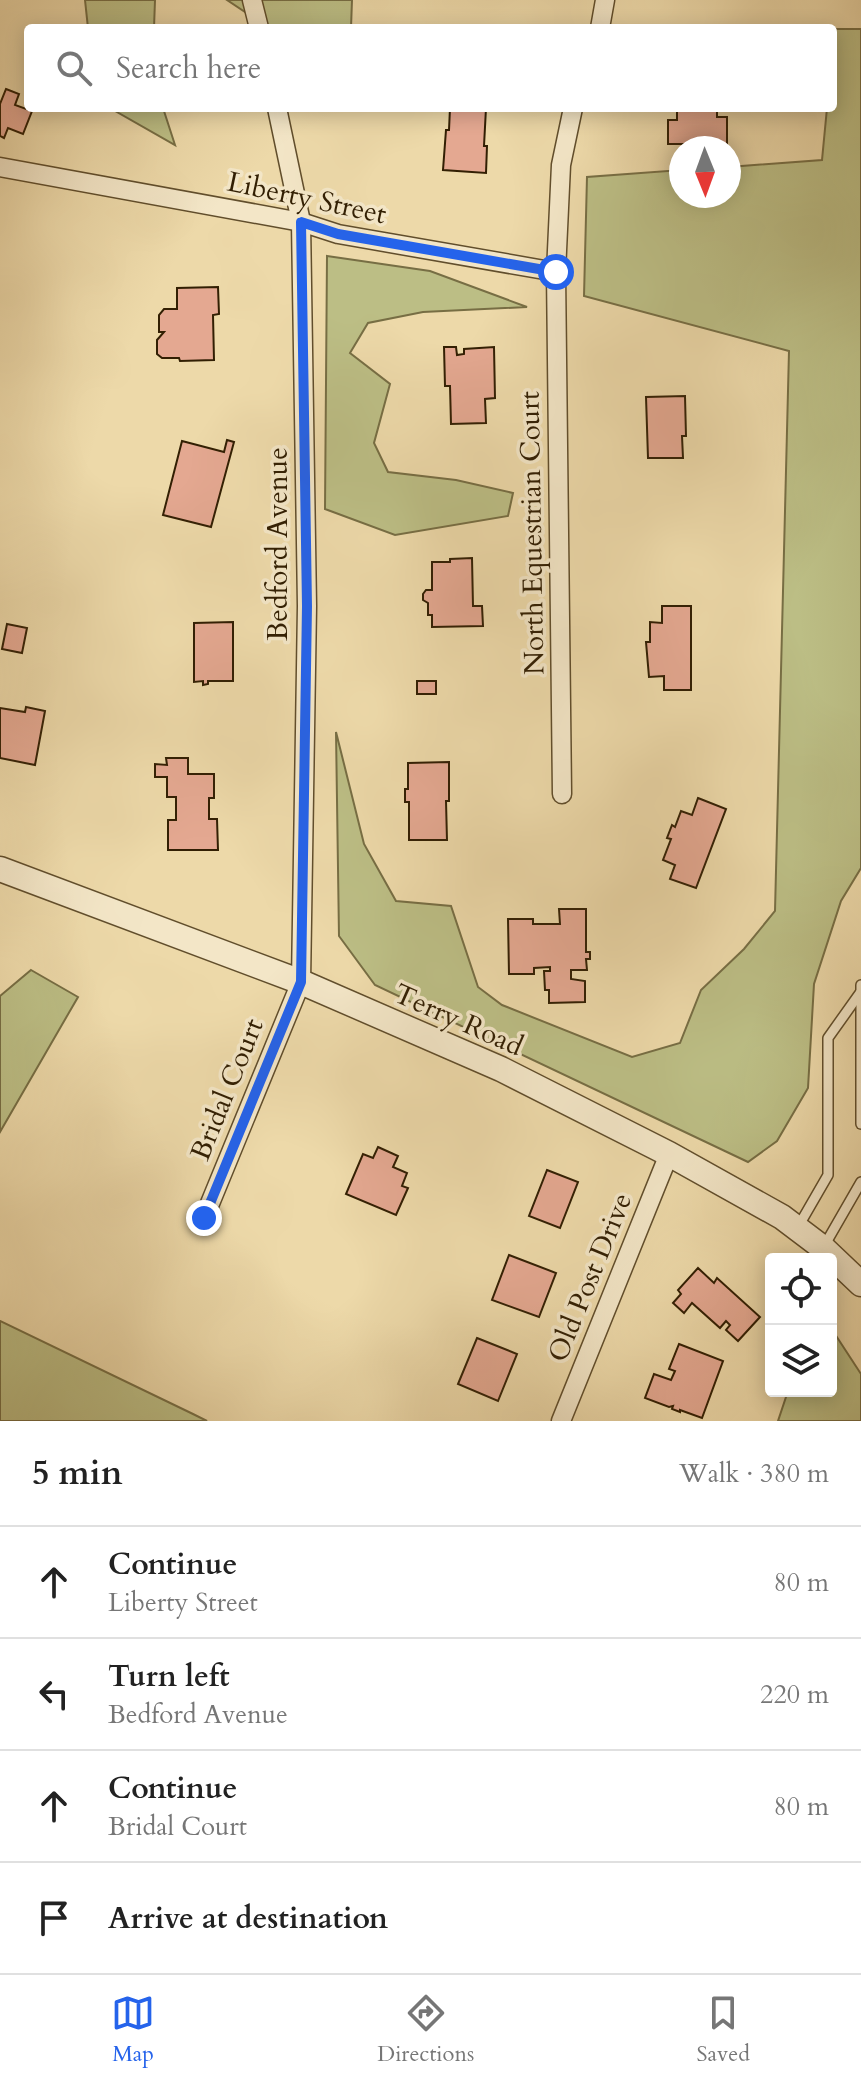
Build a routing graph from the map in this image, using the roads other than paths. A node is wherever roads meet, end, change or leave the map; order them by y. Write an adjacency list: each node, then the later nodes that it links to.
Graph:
1 (252, 0): 3 (street)
2 (605, 0): 4 (street)
3 (258, 24)
4 (601, 24)
5 (278, 112): 8 (street, Bedford Avenue)
6 (572, 112): 9 (street, North Equestrian Court)
7 (0, 167): 8 (street, Liberty Street)
8 (301, 222): 9 (street, Liberty Street); 12 (street, Bedford Avenue)
9 (556, 272): 10 (street, North Equestrian Court)
10 (562, 794)
11 (0, 869): 12 (street, Terry Road)
12 (301, 982): 16 (street, Terry Road); 18 (street, Bridal Court)
13 (861, 985): 14 (lane)
14 (860, 993): 15 (lane); 19 (lane)
15 (861, 1124)
16 (669, 1154): 19 (street, Terry Road); 22 (street, Old Post Drive)
17 (861, 1182): 20 (lane)
18 (204, 1218)
19 (798, 1228): 20 (street, Terry Road)
20 (823, 1248): 21 (street, Terry Road)
21 (861, 1284)
22 (561, 1421)

